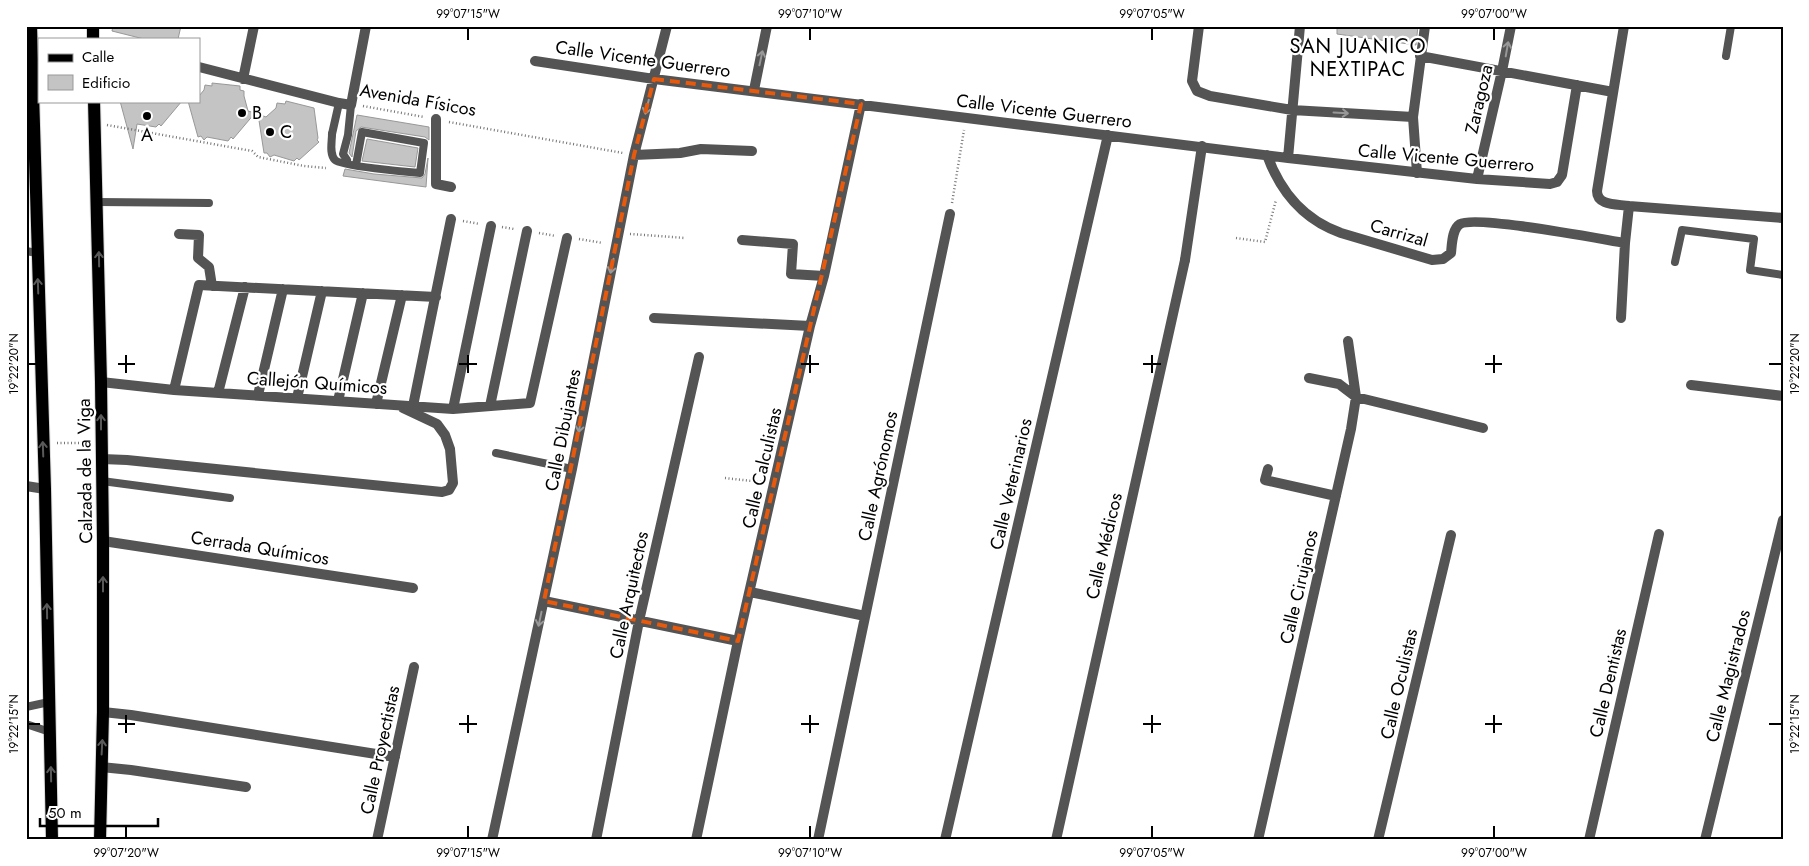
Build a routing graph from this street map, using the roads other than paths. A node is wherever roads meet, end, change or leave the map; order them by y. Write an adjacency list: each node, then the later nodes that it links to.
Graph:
1 (31, 26): 15 (main road)
2 (254, 26): 18 (street)
3 (366, 26): 26 (street)
4 (667, 26): 19 (street, Calle Dibujantes)
5 (767, 26): 21 (street, one-way to 5)
6 (1200, 26): 27 (street)
7 (1300, 26): 27 (street)
8 (1425, 26): 12 (street)
9 (1511, 26): 17 (street, Zaragoza, one-way to 9)
10 (1624, 26): 22 (street)
11 (1731, 26): 13 (lane)
12 (1420, 56): 17 (street); 28 (street)
13 (1726, 56)
14 (535, 61): 19 (street, Calle Vicente Guerrero)
15 (32, 63): 53 (main road)
16 (200, 67): 18 (street, Avenida Físicos)
17 (1502, 71): 20 (street); 39 (street, Zaragoza)
18 (242, 79): 24 (street, Avenida Físicos)
19 (654, 79): 21 (street, Calle Vicente Guerrero); 33 (street, Calle Dibujantes, one-way to 33)
20 (1577, 86): 22 (street); 39 (street, Calle Vicente Guerrero)
21 (754, 90): 25 (street, Calle Vicente Guerrero)
22 (1613, 92): 43 (street)
23 (94, 102): 41 (main road, Calzada de la Viga)
24 (338, 103): 26 (street, Avenida Físicos); 37 (lane, bridge)
25 (861, 104): 30 (street, Calle Vicente Guerrero); 56 (street, Calle Calculistas)
26 (351, 105): 35 (lane)
27 (1292, 110): 28 (street, one-way to 28); 36 (street)
28 (1413, 117): 38 (street)
29 (436, 119): 40 (street)
30 (1108, 135): 31 (street, Calle Vicente Guerrero); 120 (street, Calle Veterinarios)
31 (1202, 146): 34 (street, Calle Vicente Guerrero); 121 (street, Calle Médicos)
32 (752, 151): 33 (street)
33 (634, 155): 87 (street, Calle Dibujantes, one-way to 87)
34 (1267, 155): 36 (street, Calle Vicente Guerrero); 52 (street, Carrizal)
35 (345, 157)
36 (1288, 158): 38 (street, Calle Vicente Guerrero)
37 (356, 165): 37 (lane, bridge)
38 (1416, 173): 39 (street, Calle Vicente Guerrero)
39 (1477, 179)
40 (451, 187)
41 (98, 202): 42 (lane); 70 (main road, Calzada de la Viga, one-way to 41)
42 (209, 203)
43 (1629, 206): 45 (street); 52 (street)
44 (950, 214): 101 (street, Calle Agrónomos)
45 (1783, 218)
46 (452, 219): 63 (street)
47 (491, 226): 83 (street)
48 (526, 231): 82 (street)
49 (179, 234): 57 (street)
50 (567, 238): 82 (street, Callejón Químicos)
51 (742, 240): 56 (street)
52 (1625, 243): 65 (street)
53 (32, 252): 91 (main road, one-way to 53)
54 (1675, 262): 55 (lane)
55 (1783, 275)
56 (824, 276): 66 (street, Calle Calculistas)
57 (212, 286): 58 (street); 72 (street)
58 (246, 287): 59 (street); 73 (street)
59 (283, 289): 60 (street); 74 (street)
60 (322, 291): 61 (street); 77 (street)
61 (363, 293): 62 (street); 78 (street)
62 (402, 295): 63 (street); 79 (street)
63 (436, 297): 81 (street)
64 (654, 318): 66 (street)
65 (1621, 318)
66 (810, 326): 99 (street, Calle Calculistas)
67 (1348, 341): 76 (street, Calle Cirujanos)
68 (699, 357): 102 (street, Calle Arquitectos)
69 (1309, 378): 76 (street)
70 (102, 382): 72 (street, Callejón Químicos); 86 (main road, Calzada de la Viga, one-way to 70)
71 (1691, 384): 75 (street)
72 (174, 390): 73 (street, Callejón Químicos)
73 (218, 393): 74 (street, Callejón Químicos)
74 (258, 395): 77 (street, Callejón Químicos)
75 (1783, 396)
76 (1356, 397): 84 (street); 92 (street, Calle Cirujanos)
77 (297, 398): 78 (street, Callejón Químicos)
78 (338, 401): 79 (street, Callejón Químicos)
79 (376, 404): 80 (street, Callejón Químicos)
80 (397, 405): 81 (street, Callejón Químicos); 86 (street)
81 (413, 406): 83 (street, Callejón Químicos)
82 (490, 406): 83 (street, Callejón Químicos)
83 (453, 409)
84 (1484, 428)
85 (496, 453): 87 (lane)
86 (102, 459): 89 (main road, Calzada de la Viga)
87 (572, 469): 100 (street, Calle Dibujantes)
88 (1268, 469): 92 (street)
89 (102, 481): 93 (lane); 97 (main road, Calzada de la Viga)
90 (26, 486): 91 (street)
91 (45, 489): 105 (main road, one-way to 91)
92 (1336, 496): 122 (street, Calle Cirujanos)
93 (230, 498)
94 (1783, 520): 125 (street, Calle Magistrados)
95 (1659, 534): 124 (street, Calle Dentistas)
96 (1451, 535): 123 (street, Calle Oculistas)
97 (103, 541): 98 (street, Cerrada Químicos); 107 (main road, Calzada de la Viga, one-way to 97)
98 (413, 588)
99 (750, 592): 101 (street); 103 (street, Calle Calculistas)
100 (544, 601): 102 (street); 116 (street, Calle Dibujantes, one-way to 116)
101 (865, 616): 119 (street, Calle Agrónomos)
102 (639, 621): 103 (street); 117 (street, Calle Arquitectos)
103 (738, 641): 118 (street, Calle Calculistas)
104 (414, 668): 110 (street, Calle Proyectistas)
105 (49, 702): 106 (lane); 109 (main road)
106 (26, 707)
107 (104, 712): 110 (street); 111 (main road, Calzada de la Viga, one-way to 107)
108 (26, 724): 109 (lane)
109 (50, 732): 113 (main road, one-way to 109)
110 (395, 757): 115 (street, Calle Proyectistas)
111 (101, 767): 112 (street); 114 (main road, Calzada de la Viga)
112 (246, 787)
113 (52, 840)
114 (100, 840)
115 (377, 840)
116 (492, 840)
117 (596, 840)
118 (696, 840)
119 (818, 840)
120 (945, 840)
121 (1056, 840)
122 (1258, 840)
123 (1378, 840)
124 (1589, 840)
125 (1705, 840)

